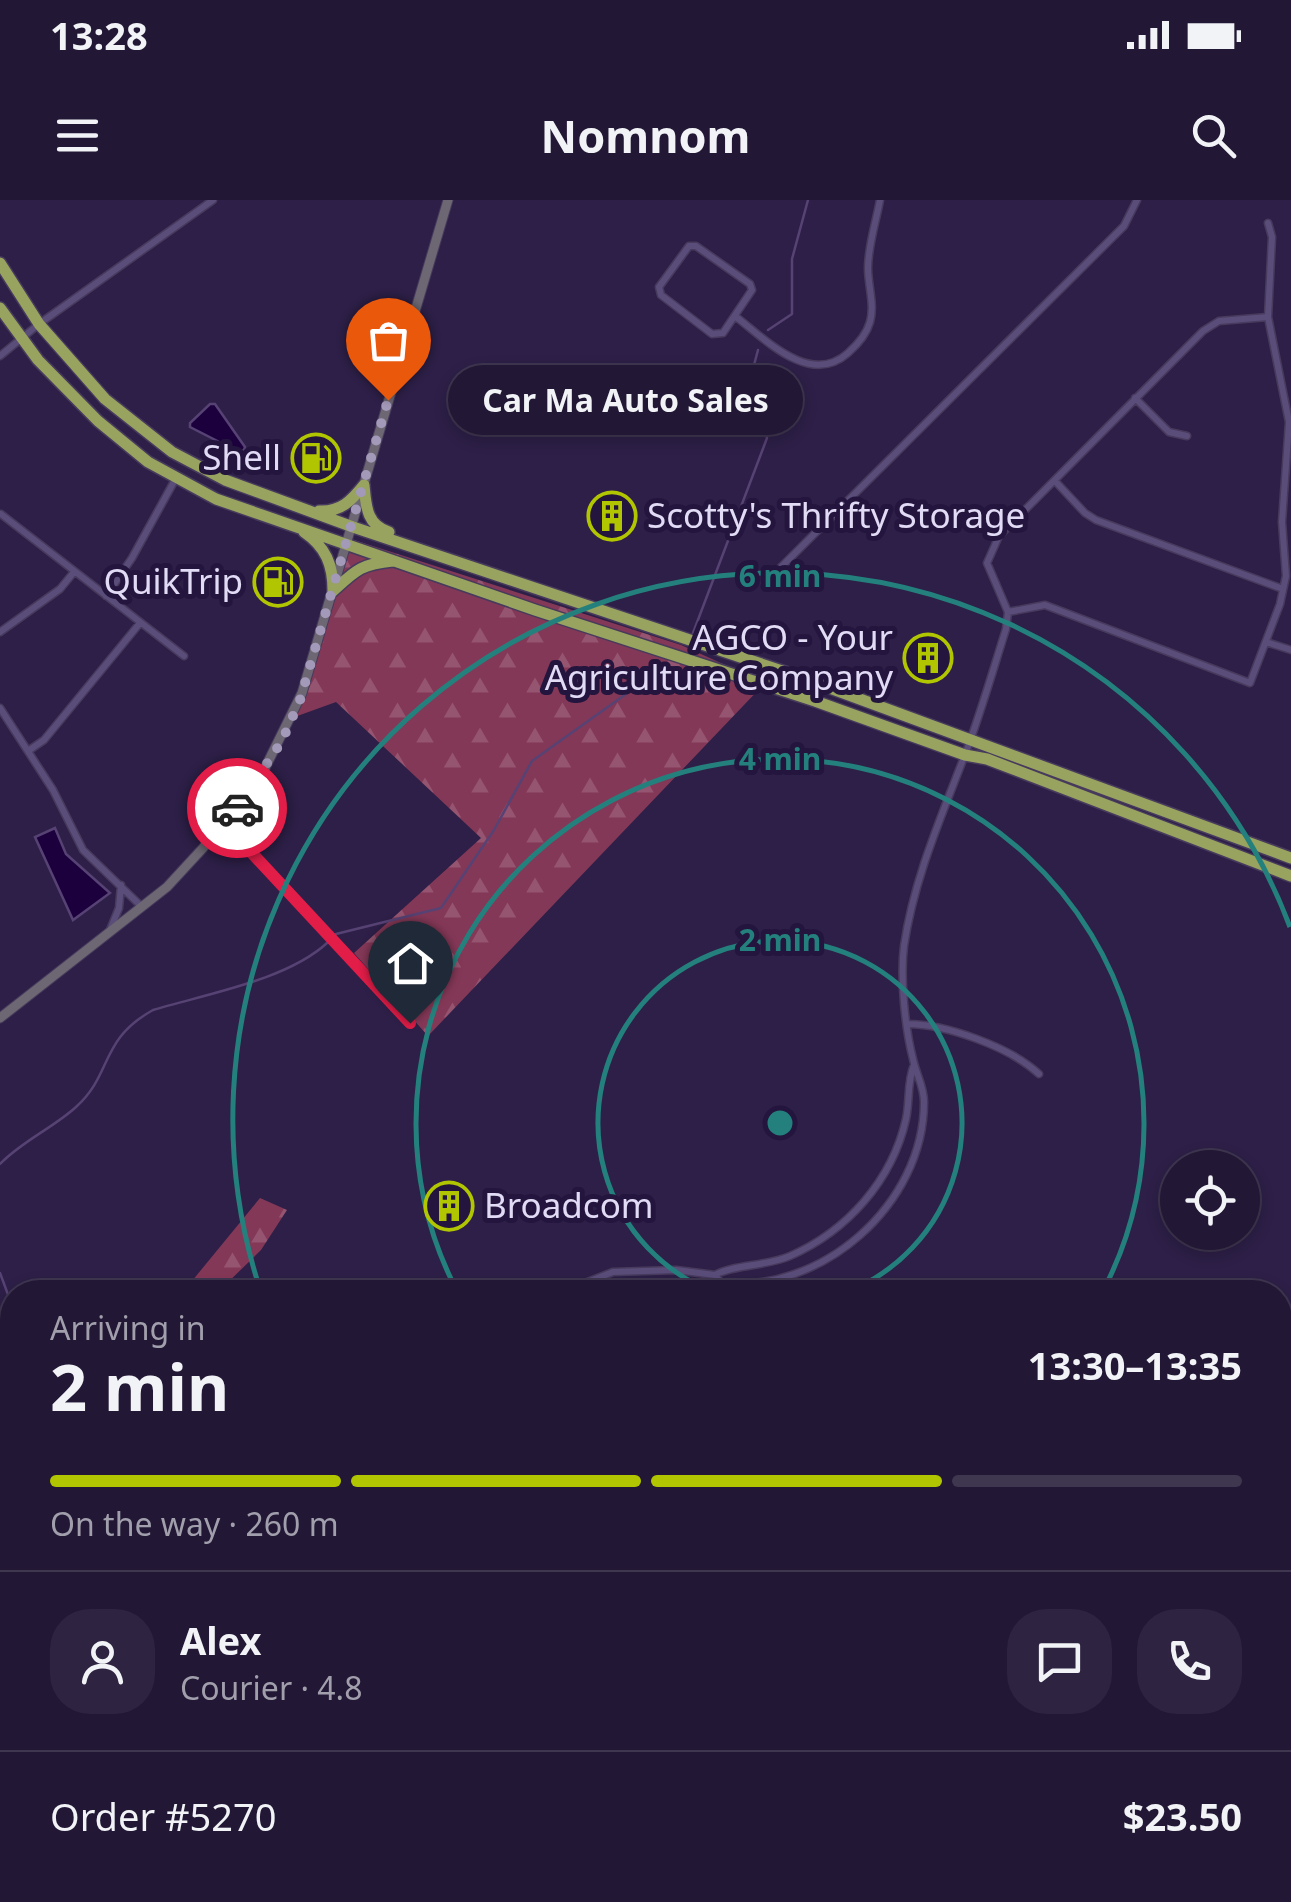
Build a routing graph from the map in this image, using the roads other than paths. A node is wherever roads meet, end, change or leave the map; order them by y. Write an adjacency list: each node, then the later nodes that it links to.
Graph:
1 (213, 200): 10 (street)
2 (448, 200): 17 (main road)
3 (880, 200): 8 (street)
4 (1136, 200): 28 (street)
5 (1268, 223): 9 (street)
6 (0, 263): 10 (highway)
7 (0, 308): 11 (highway)
8 (735, 316): 8 (street)
9 (1268, 317): 13 (street); 29 (street)
10 (38, 324): 11 (street); 18 (highway)
11 (22, 338): 12 (street); 15 (highway)
12 (0, 356)
13 (1135, 398): 14 (street); 16 (street)
14 (1188, 436)
15 (176, 478): 21 (highway); 31 (street)
16 (1055, 481): 29 (street); 32 (street)
17 (364, 485): 18 (highway); 22 (main road); 25 (highway)
18 (305, 510): 22 (highway)
19 (1, 514): 20 (street)
20 (8, 521): 23 (street); 27 (street)
21 (292, 524): 24 (highway); 30 (highway)
22 (352, 527): 24 (main road); 25 (highway)
23 (0, 530)
24 (348, 543): 26 (highway); 30 (main road)
25 (414, 547): 39 (highway)
26 (395, 560): 30 (highway); 41 (highway)
27 (74, 572): 31 (street); 34 (street)
28 (765, 583)
29 (1283, 589): 35 (street)
30 (333, 591): 42 (main road)
31 (106, 596): 33 (street)
32 (1008, 612): 35 (street); 39 (street)
33 (140, 623): 37 (street); 40 (street)
34 (0, 632)
35 (1266, 642): 36 (street)
36 (1291, 650)
37 (184, 656)
38 (0, 708): 40 (street)
39 (970, 740): 41 (street); 43 (highway)
40 (28, 751): 45 (street)
41 (965, 755): 44 (highway); 50 (street)
42 (225, 824): 46 (main road); 49 (street)
43 (1291, 858)
44 (1291, 876)
45 (120, 884): 46 (street); 47 (street)
46 (142, 908): 47 (main road)
47 (110, 930): 48 (main road)
48 (0, 1018)
49 (410, 1023)
50 (907, 1024): 51 (street); 52 (street)
51 (914, 1065): 53 (street); 56 (street)
52 (1038, 1074)
53 (715, 1276): 54 (street); 55 (street)
54 (593, 1280)
55 (718, 1280)
56 (769, 1280)

